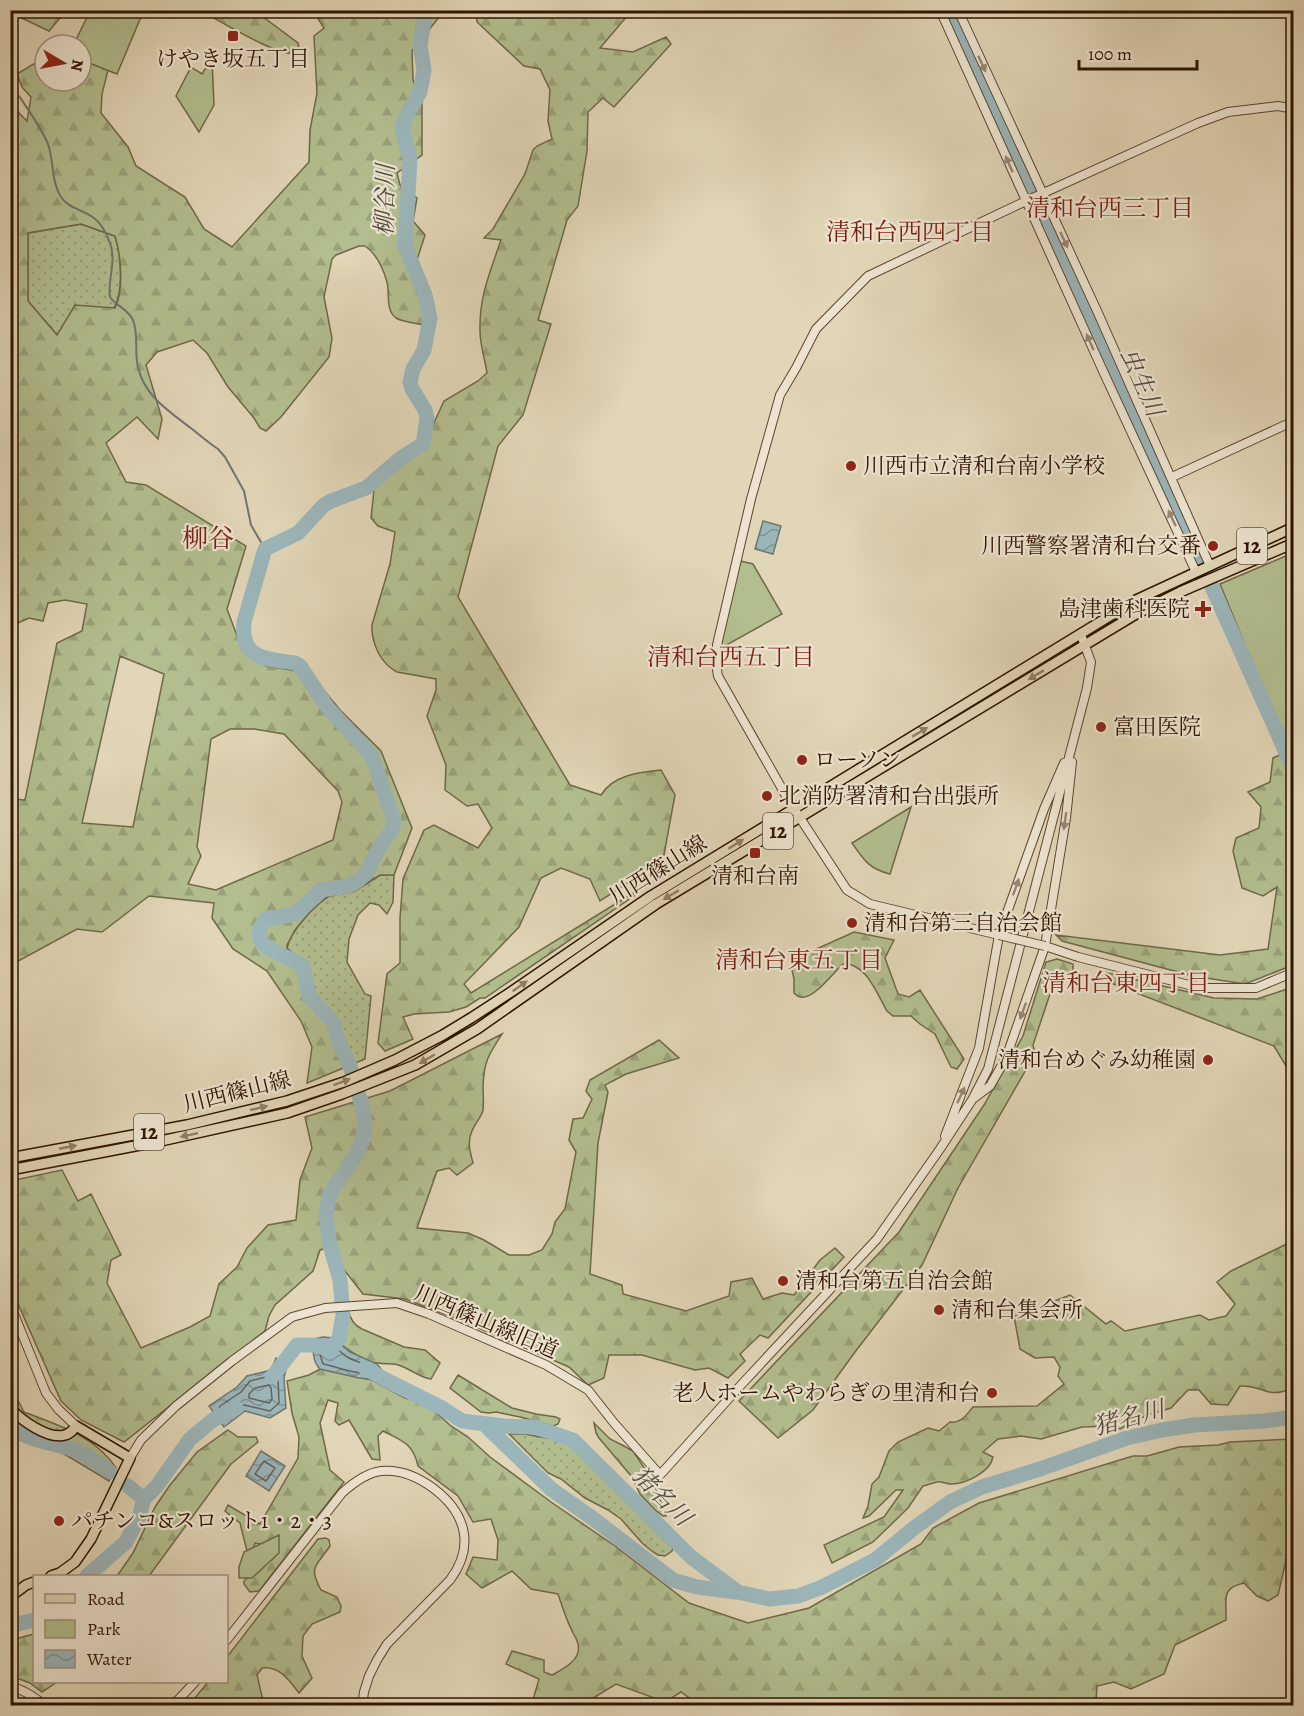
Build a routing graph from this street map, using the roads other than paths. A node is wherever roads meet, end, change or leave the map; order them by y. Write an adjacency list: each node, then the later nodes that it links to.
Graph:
1 (940, 10): 5 (street, one-way to 1)
2 (958, 10): 4 (street, one-way to 4)
3 (1293, 109): 4 (street)
4 (1043, 193): 5 (street); 7 (street, one-way to 7)
5 (1026, 201): 11 (street, one-way to 5); 15 (street)
6 (1293, 421): 7 (street)
7 (1172, 477): 10 (street)
8 (1293, 527): 10 (main road, 川西篠山線 / 12)
9 (1293, 543): 13 (main road, 川西篠山線 / 12)
10 (1210, 566): 11 (main road, 川西篠山線 / 12)
11 (1196, 572): 12 (main road, 川西篠山線 / 12)
12 (1081, 635): 13 (street); 15 (main road, 川西篠山線 / 12, one-way to 12)
13 (1085, 645): 14 (street); 16 (main road, 川西篠山線 / 12, one-way to 16)
14 (1073, 742): 17 (street, one-way to 14); 18 (street, one-way to 18); 20 (street)
15 (794, 808): 16 (street); 22 (main road, 川西篠山線 / 12, one-way to 15)
16 (800, 818): 17 (street); 23 (main road, 川西篠山線 / 12, one-way to 23)
17 (999, 935): 18 (street, bridge); 21 (street, one-way to 17)
18 (1045, 946): 19 (street); 20 (street, one-way to 20)
19 (1293, 972)
20 (972, 1100): 21 (street)
21 (940, 1149): 27 (street, 川西篠山線旧道)
22 (10, 1158)
23 (10, 1170)
24 (10, 1304): 26 (street)
25 (10, 1408): 26 (main road)
26 (76, 1426): 27 (main road)
27 (130, 1458): 28 (main road)
28 (54, 1575)
29 (33, 1582): 30 (main road)
30 (13, 1592)
31 (228, 1638): 36 (street)
32 (194, 1683): 35 (street)
33 (10, 1687): 34 (street)
34 (46, 1706)
35 (169, 1706)
36 (362, 1706)

